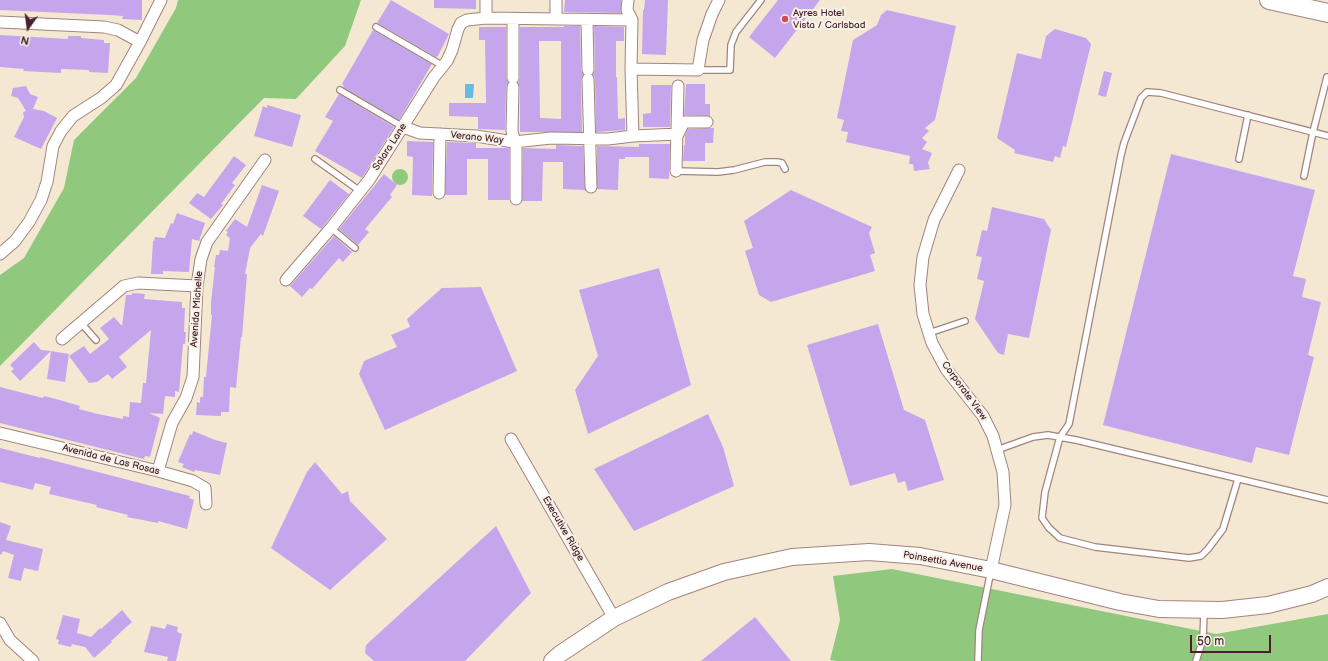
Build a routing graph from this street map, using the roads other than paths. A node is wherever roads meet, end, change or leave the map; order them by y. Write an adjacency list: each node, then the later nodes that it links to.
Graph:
1 (161, 0): 16 (street)
2 (486, 0): 9 (street)
3 (556, 0): 11 (street)
4 (628, 0): 13 (street)
5 (719, 0): 19 (street)
6 (761, 0): 19 (lane)
7 (1270, 0): 8 (main road)
8 (1328, 13)
9 (486, 18): 10 (street, Solara Lane); 17 (street, Solara Lane)
10 (513, 19): 11 (street, Solara Lane); 32 (street, Verano Way)
11 (556, 19): 12 (street, Solara Lane)
12 (587, 20): 13 (street, Solara Lane); 31 (street)
13 (632, 20): 18 (street)
14 (0, 22): 16 (street)
15 (376, 27): 17 (lane)
16 (140, 42): 46 (street)
17 (443, 66): 25 (street, Solara Lane)
18 (632, 69): 19 (street); 29 (street)
19 (698, 70)
20 (1327, 77): 26 (lane)
21 (678, 86): 28 (street)
22 (340, 90): 25 (lane)
23 (1248, 115): 26 (lane); 34 (lane); 55 (lane)
24 (708, 122): 28 (street)
25 (403, 127): 27 (street, Verano Way); 41 (street, Solara Lane)
26 (1313, 132): 30 (lane); 39 (lane)
27 (440, 134): 32 (street, Verano Way); 42 (street, Verano Way)
28 (678, 134): 29 (street, Verano Way); 38 (street)
29 (633, 136): 31 (street, Verano Way)
30 (1328, 136)
31 (589, 139): 32 (street, Verano Way); 40 (street)
32 (514, 142): 43 (street, Verano Way)
33 (315, 159): 41 (lane)
34 (1239, 159)
35 (265, 160): 48 (street, Avenida Michelle)
36 (786, 169): 38 (lane)
37 (959, 170): 51 (street, Corporate View)
38 (676, 171)
39 (1304, 176)
40 (592, 187)
41 (360, 191): 44 (street, Solara Lane)
42 (439, 193)
43 (516, 199)
44 (331, 228): 45 (lane); 47 (street, Solara Lane)
45 (355, 248)
46 (0, 254)
47 (286, 280)
48 (198, 286): 50 (street); 58 (street, Avenida Michelle)
49 (965, 321): 51 (lane)
50 (81, 323): 52 (street); 53 (lane)
51 (929, 333): 57 (street, Corporate View)
52 (62, 339)
53 (96, 340)
54 (0, 433): 58 (street, Avenida de Las Rosas)
55 (1060, 437): 57 (lane); 59 (lane); 59 (lane)
56 (511, 439): 65 (street, Executive Ridge)
57 (997, 450): 62 (street, Corporate View)
58 (158, 471): 61 (street, Avenida de Las Rosas)
59 (1238, 479): 60 (lane)
60 (1328, 500)
61 (206, 504)
62 (991, 570): 64 (main road, Poinsettia Avenue); 65 (main road, Poinsettia Avenue); 69 (lane)
63 (1328, 587): 64 (main road, Poinsettia Avenue)
64 (1204, 610): 70 (lane)
65 (614, 618): 68 (main road, Poinsettia Avenue)
66 (0, 623): 67 (street)
67 (33, 661)
68 (552, 661)
69 (978, 661)
70 (1196, 661)

